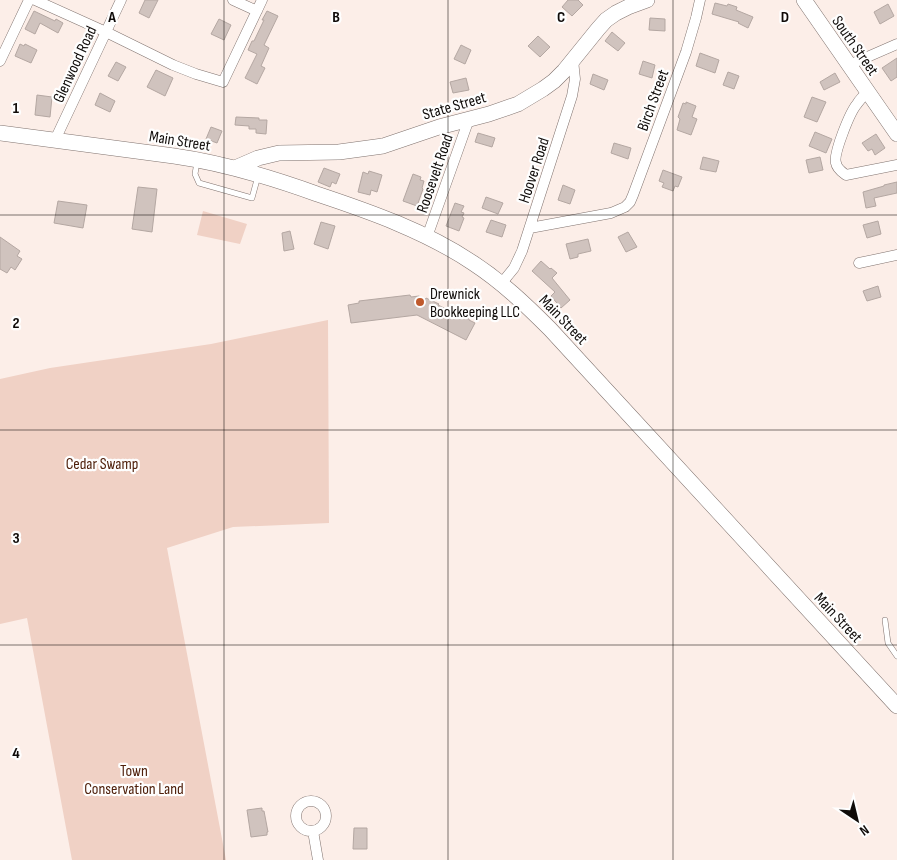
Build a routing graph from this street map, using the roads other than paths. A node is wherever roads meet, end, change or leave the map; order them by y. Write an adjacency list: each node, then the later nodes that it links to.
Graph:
1 (29, 0): 12 (street)
2 (35, 0): 10 (street)
3 (120, 0): 10 (street, Glenwood Road)
4 (233, 0): 9 (street)
5 (262, 0): 9 (street)
6 (647, 0): 13 (main road, State Street)
7 (700, 0): 24 (street, Birch Street)
8 (804, 0): 14 (main road, South Street)
9 (257, 12): 10 (street)
10 (106, 32): 19 (street, Glenwood Road)
11 (897, 44): 14 (street)
12 (0, 60)
13 (573, 60): 16 (main road, State Street); 24 (street, Hoover Road)
14 (849, 65): 15 (main road, South Street)
15 (868, 92): 18 (main road, South Street); 21 (street)
16 (469, 119): 22 (main road, State Street); 25 (street, Roosevelt Road)
17 (0, 133): 19 (main road, Main Street)
18 (897, 134)
19 (55, 140): 20 (main road, Main Street)
20 (197, 159): 22 (main road, Main Street); 23 (lane)
21 (897, 165)
22 (236, 168): 23 (main road, Main Street)
23 (258, 174): 25 (main road, Main Street)
24 (530, 228): 28 (street, Hoover Road)
25 (427, 237): 28 (main road, Main Street)
26 (897, 255): 27 (street)
27 (859, 263)
28 (501, 284): 31 (main road, Main Street)
29 (885, 620): 30 (lane)
30 (897, 656)
31 (897, 706)
32 (313, 831): 33 (street)
33 (318, 860)

